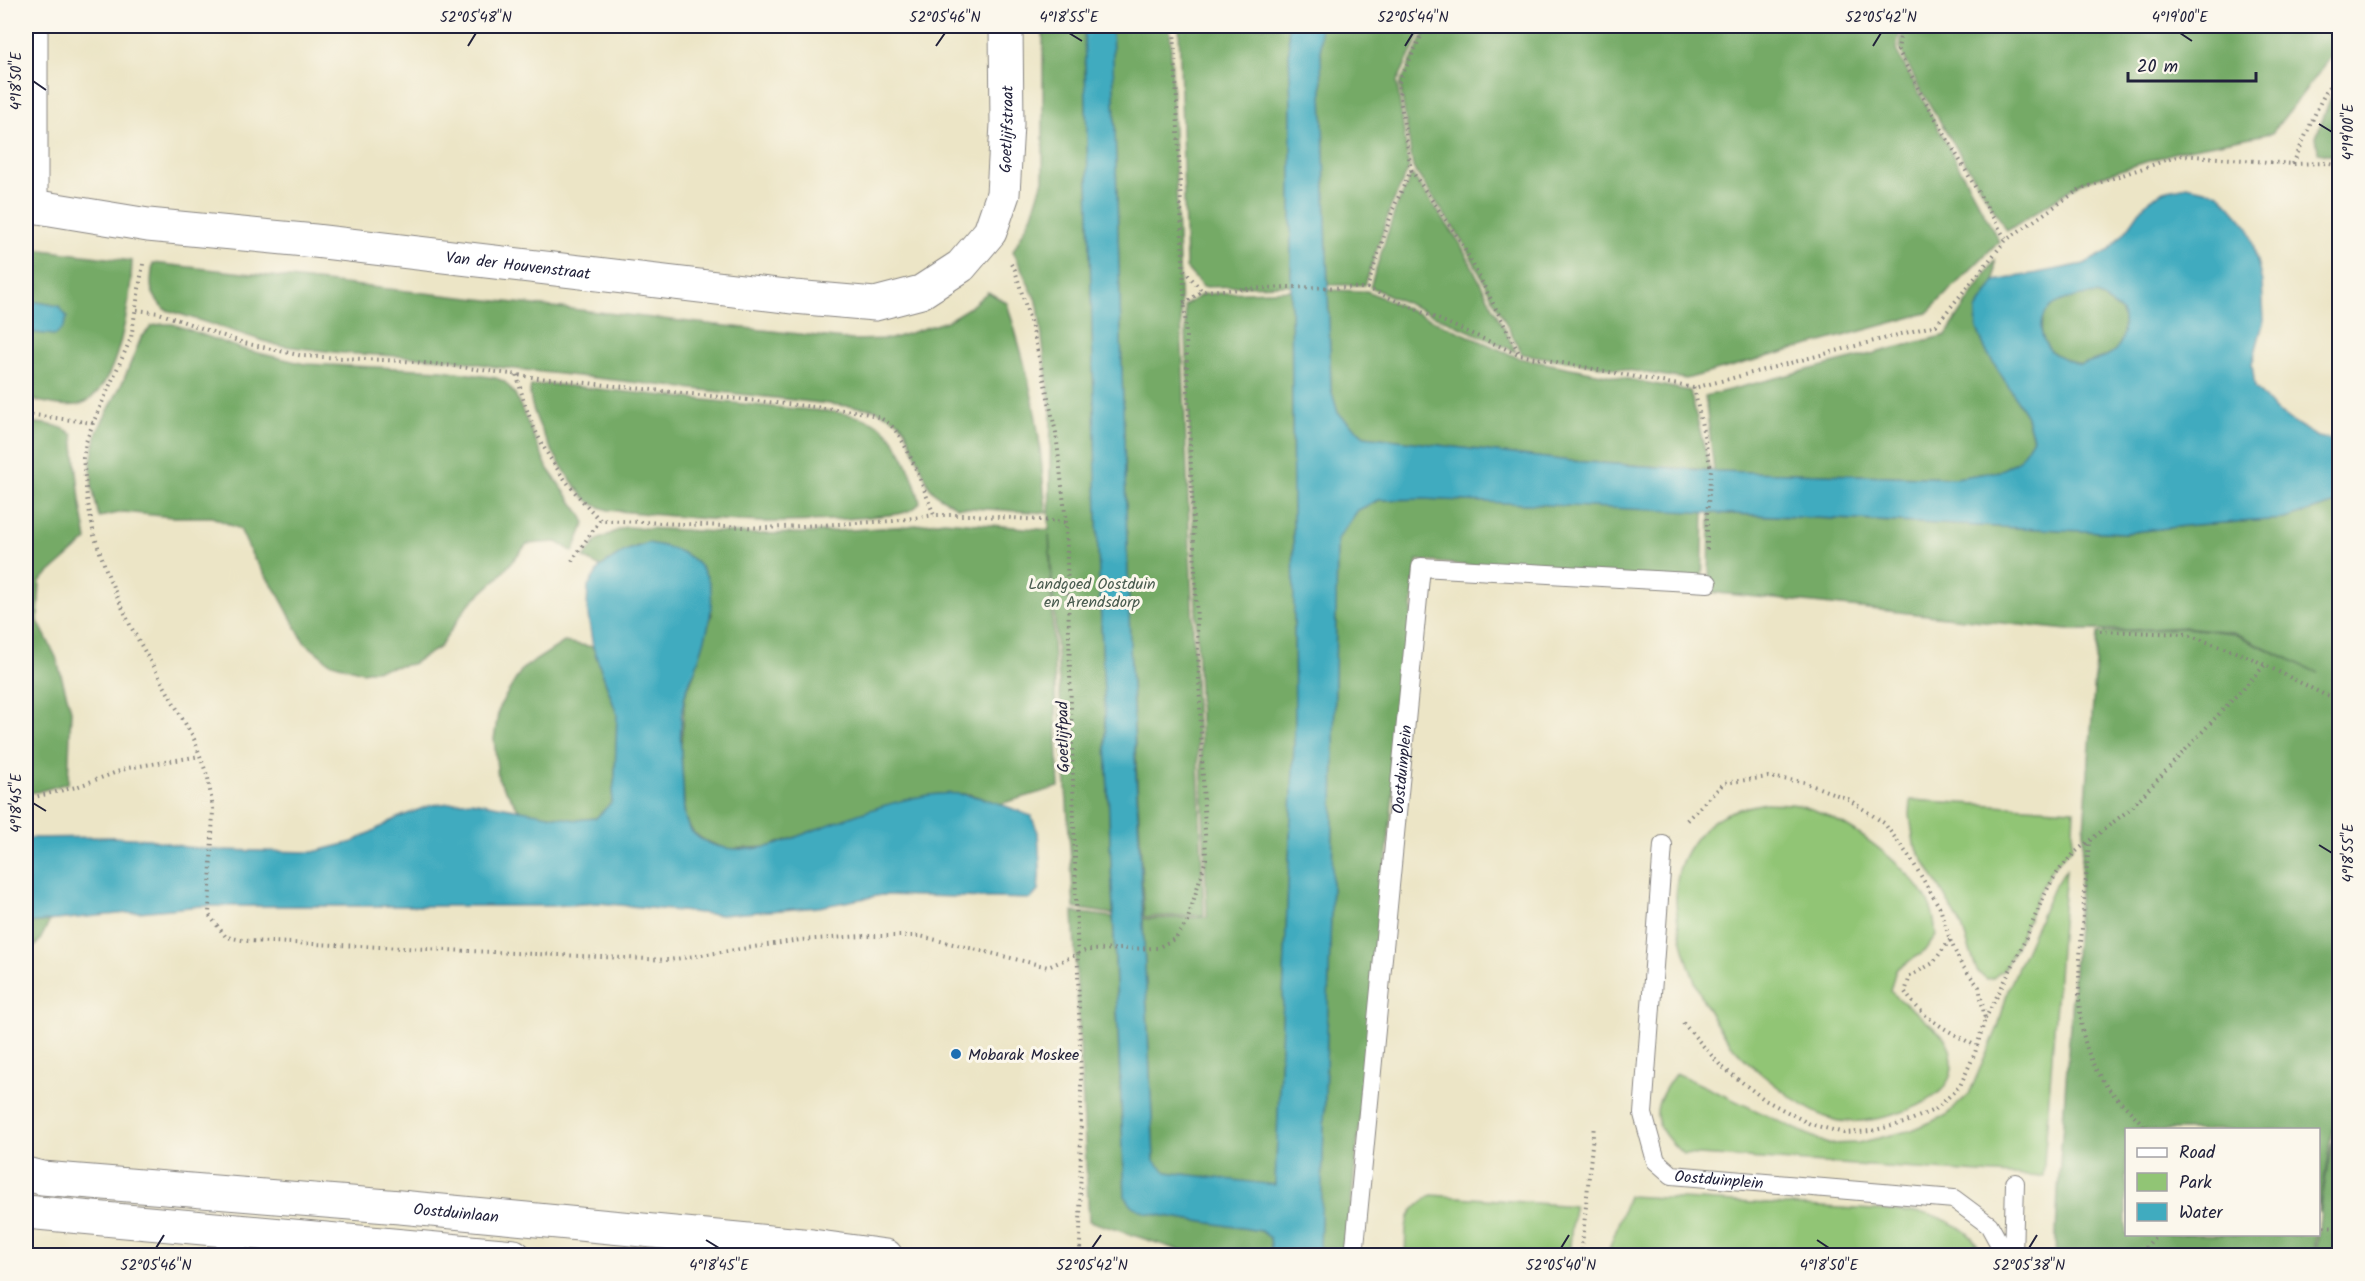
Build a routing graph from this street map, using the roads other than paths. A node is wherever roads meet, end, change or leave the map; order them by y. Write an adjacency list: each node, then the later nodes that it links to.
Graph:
1 (31, 26): 3 (street)
2 (1006, 26): 4 (street, Goetlijfstraat)
3 (28, 205): 4 (street, Van der Houvenstraat)
4 (990, 232)
5 (1708, 583): 15 (lane, Oostduinplein)
6 (1663, 845): 16 (lane, Oostduinplein)
7 (26, 1174): 9 (street, Oostduinlaan)
8 (2015, 1183): 17 (lane)
9 (400, 1207): 11 (street); 12 (street, Oostduinlaan)
10 (26, 1212): 11 (street)
11 (397, 1250): 13 (street)
12 (812, 1251): 14 (street, Oostduinlaan)
13 (514, 1256)
14 (886, 1256)
15 (1354, 1256)
16 (2006, 1256)
17 (2013, 1256)

